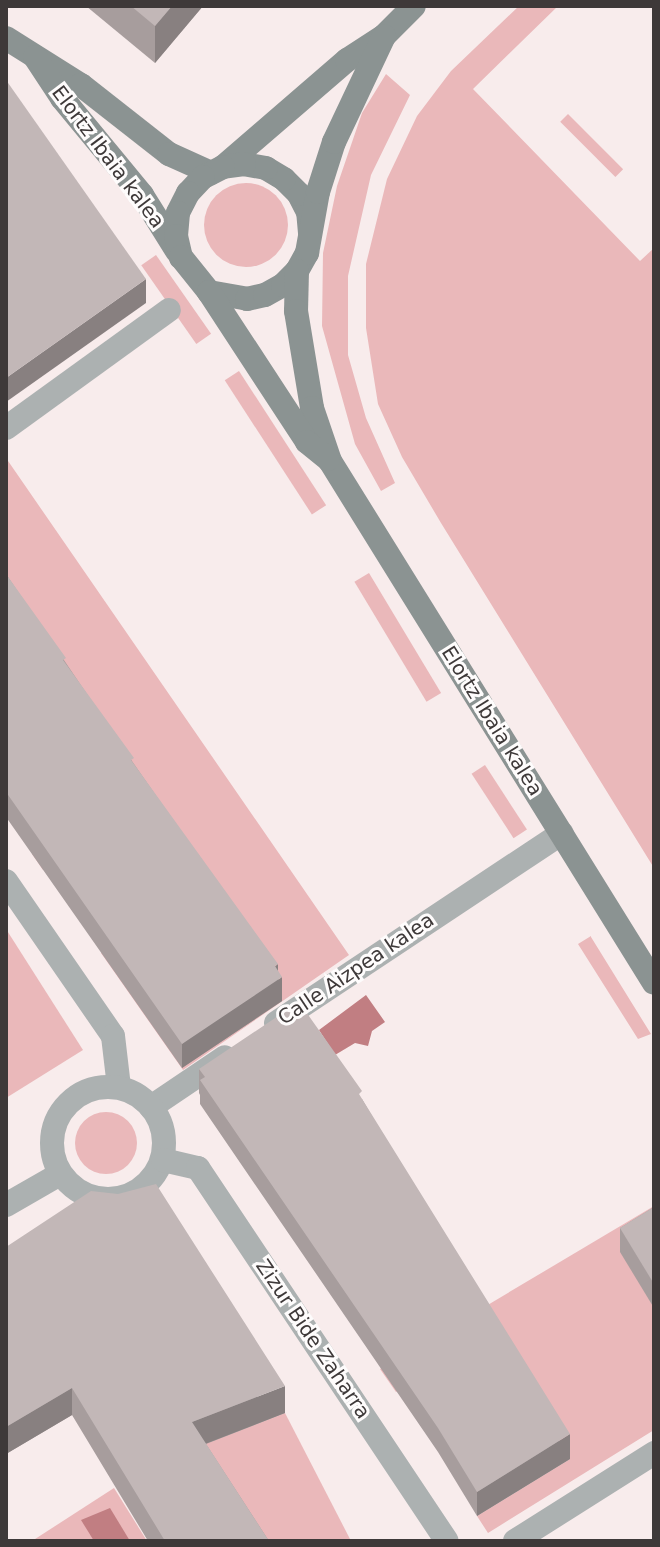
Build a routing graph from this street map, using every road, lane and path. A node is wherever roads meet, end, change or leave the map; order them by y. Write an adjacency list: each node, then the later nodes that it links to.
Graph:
1 (414, 6): 2 (street)
2 (384, 36): 5 (street); 6 (street)
3 (6, 38): 4 (street, Elortz Ibaia kalea)
4 (35, 57): 5 (street, Elortz Ibaia kalea); 7 (street, Elortz Ibaia kalea)
5 (217, 170): 6 (street); 7 (street)
6 (310, 233): 8 (street)
7 (181, 257): 9 (street)
8 (297, 271): 9 (street); 12 (street, Elortz Ibaia kalea)
9 (209, 292): 12 (street, Elortz Ibaia kalea)
10 (169, 310): 11 (street)
11 (6, 428)
12 (330, 461): 13 (street, Elortz Ibaia kalea)
13 (562, 833): 15 (street, Elortz Ibaia kalea); 17 (street, Calle Aizpea kalea)
14 (6, 881): 16 (street)
15 (654, 983)
16 (119, 1087): 17 (street); 19 (street)
17 (151, 1107): 18 (street)
18 (163, 1160): 19 (street); 22 (street, Zizur Bide Zaharra)
19 (60, 1174): 20 (street)
20 (6, 1205)
21 (654, 1453): 23 (street)
22 (447, 1541)
23 (515, 1541)

